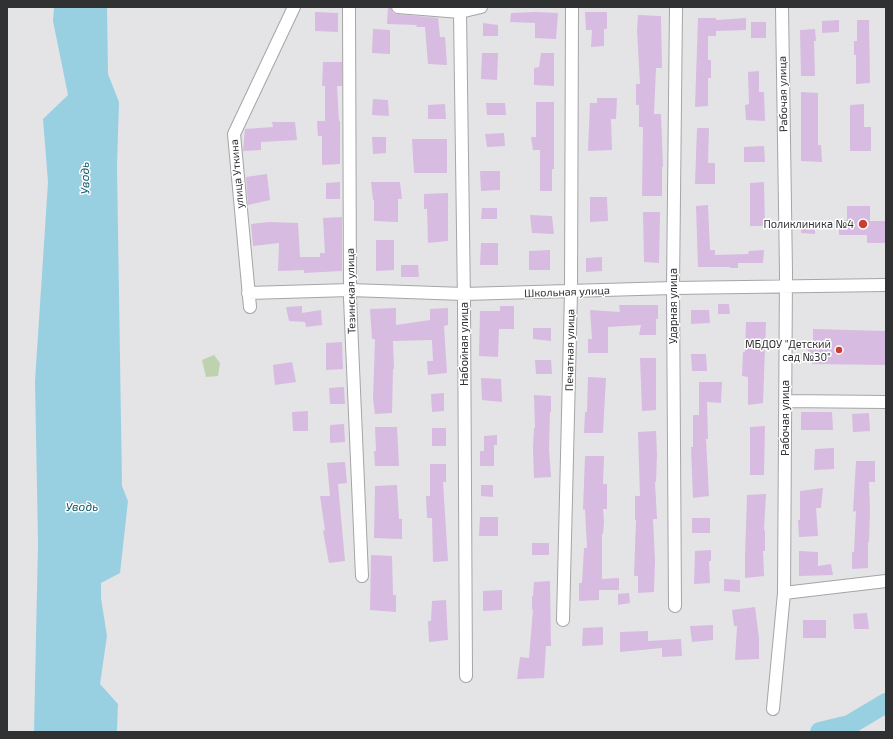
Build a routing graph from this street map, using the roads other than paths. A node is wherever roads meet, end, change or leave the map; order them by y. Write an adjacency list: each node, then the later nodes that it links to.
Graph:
1 (294, 7): 14 (street, улица Уткина)
2 (349, 7): 12 (street, Тезинская улица)
3 (398, 7): 8 (street)
4 (481, 7): 8 (street)
5 (572, 7): 13 (street, Печатная улица)
6 (676, 7): 11 (street, Ударная улица)
7 (782, 7): 10 (street, Рабочая улица)
8 (460, 12): 15 (street, Набойная улица)
9 (886, 285): 10 (street, Школьная улица)
10 (786, 286): 11 (street, Школьная улица); 17 (street, Рабочая улица)
11 (673, 288): 13 (street, Школьная улица); 22 (street, Ударная улица)
12 (350, 290): 14 (street, Школьная улица); 15 (street, Школьная улица); 19 (street, Тезинская улица)
13 (571, 292): 15 (street, Школьная улица); 23 (street, Печатная улица)
14 (248, 293): 16 (street, улица Уткина)
15 (464, 294): 24 (street, Набойная улица)
16 (250, 307)
17 (785, 401): 18 (street); 21 (street, Рабочая улица)
18 (886, 402)
19 (362, 576)
20 (886, 581): 21 (street)
21 (784, 593): 25 (street, Рабочая улица)
22 (675, 606)
23 (563, 620)
24 (466, 676)
25 (773, 708)

